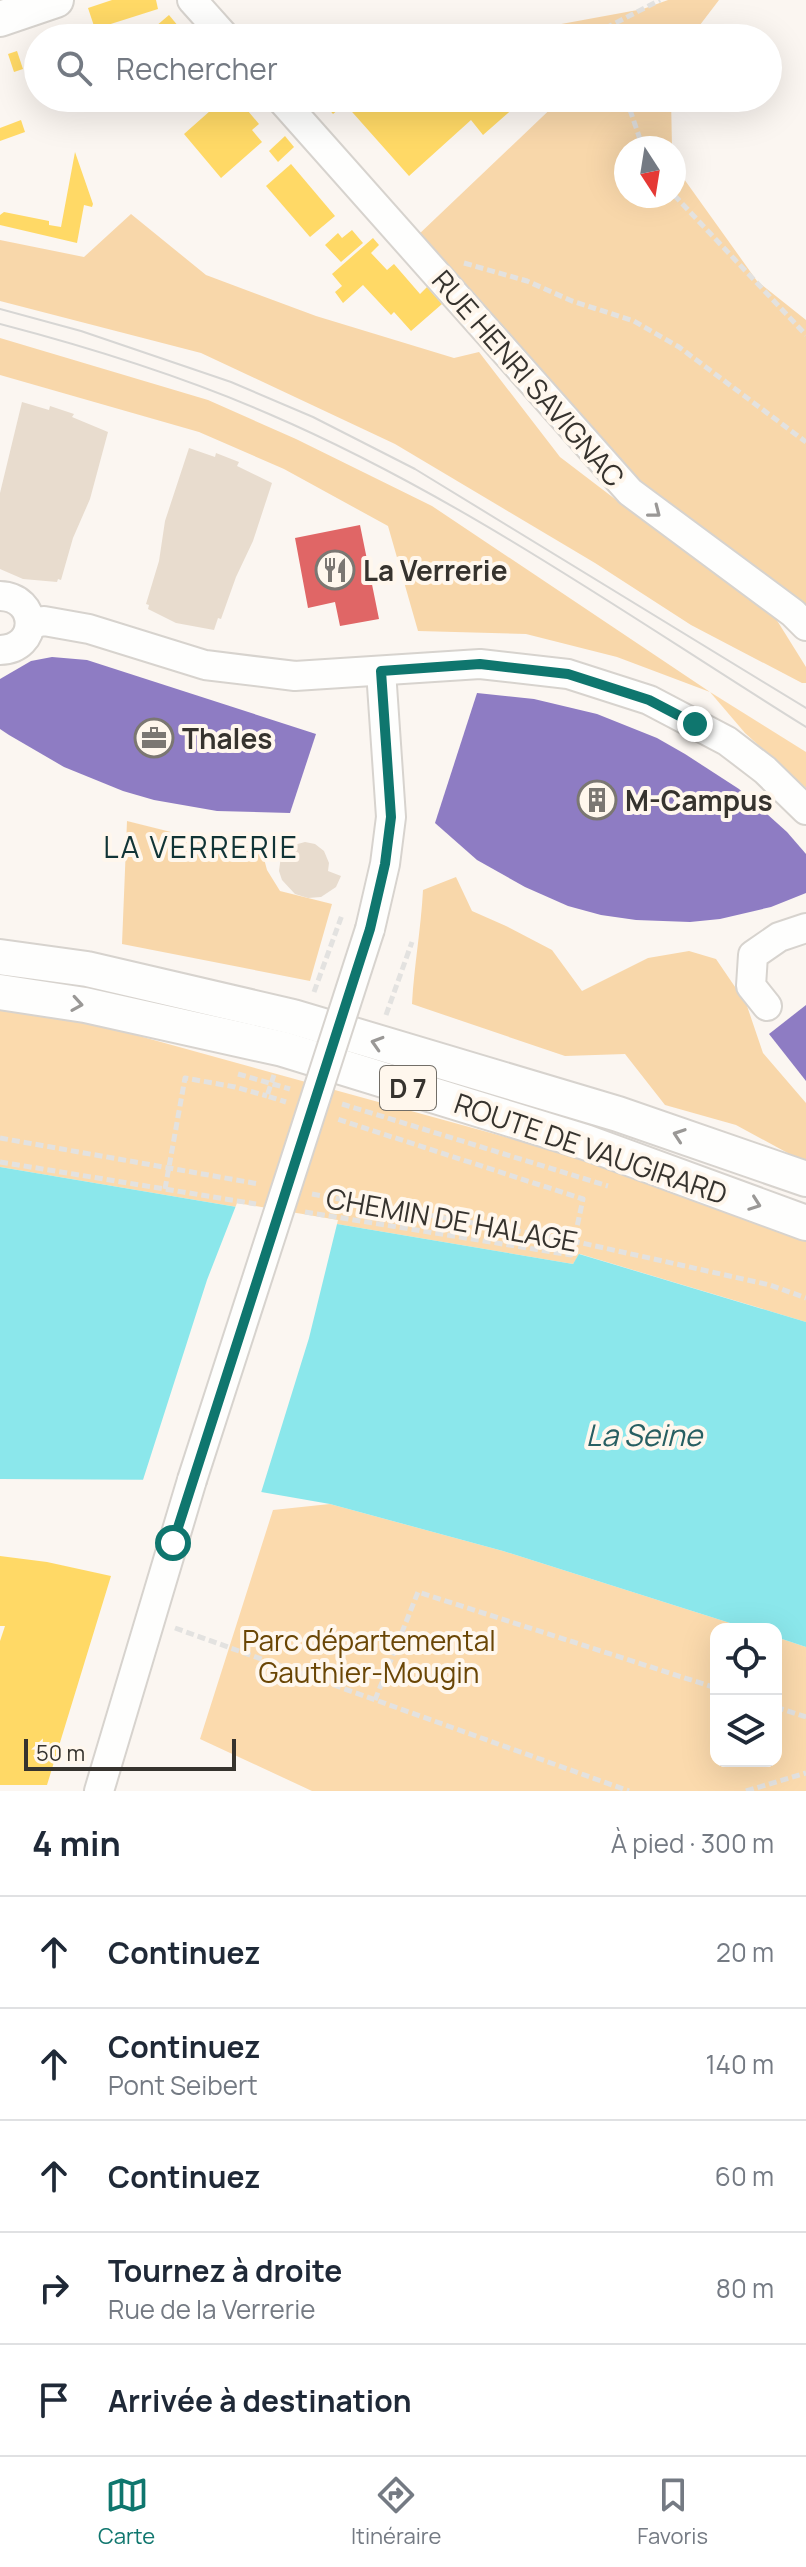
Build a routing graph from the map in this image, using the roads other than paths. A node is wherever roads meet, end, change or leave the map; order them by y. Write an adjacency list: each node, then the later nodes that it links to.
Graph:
1 (56, 0): 3 (main road)
2 (192, 0): 4 (street)
3 (0, 19)
4 (213, 24)
5 (292, 112): 8 (street, RUE HENRI SAVIGNAC, one-way to 8)
6 (0, 596): 7 (street)
7 (30, 624): 9 (street); 10 (street)
8 (806, 626)
9 (0, 650)
10 (381, 671): 11 (street); 18 (street, bridge)
11 (806, 810)
12 (806, 928): 15 (street)
13 (0, 957): 16 (main road, ROUTE DE VAUGIRARD / D 7, one-way to 13)
14 (0, 992): 17 (main road, ROUTE DE VAUGIRARD / D 7, one-way to 17)
15 (767, 1006)
16 (806, 1179)
17 (806, 1223)
18 (99, 1791)

